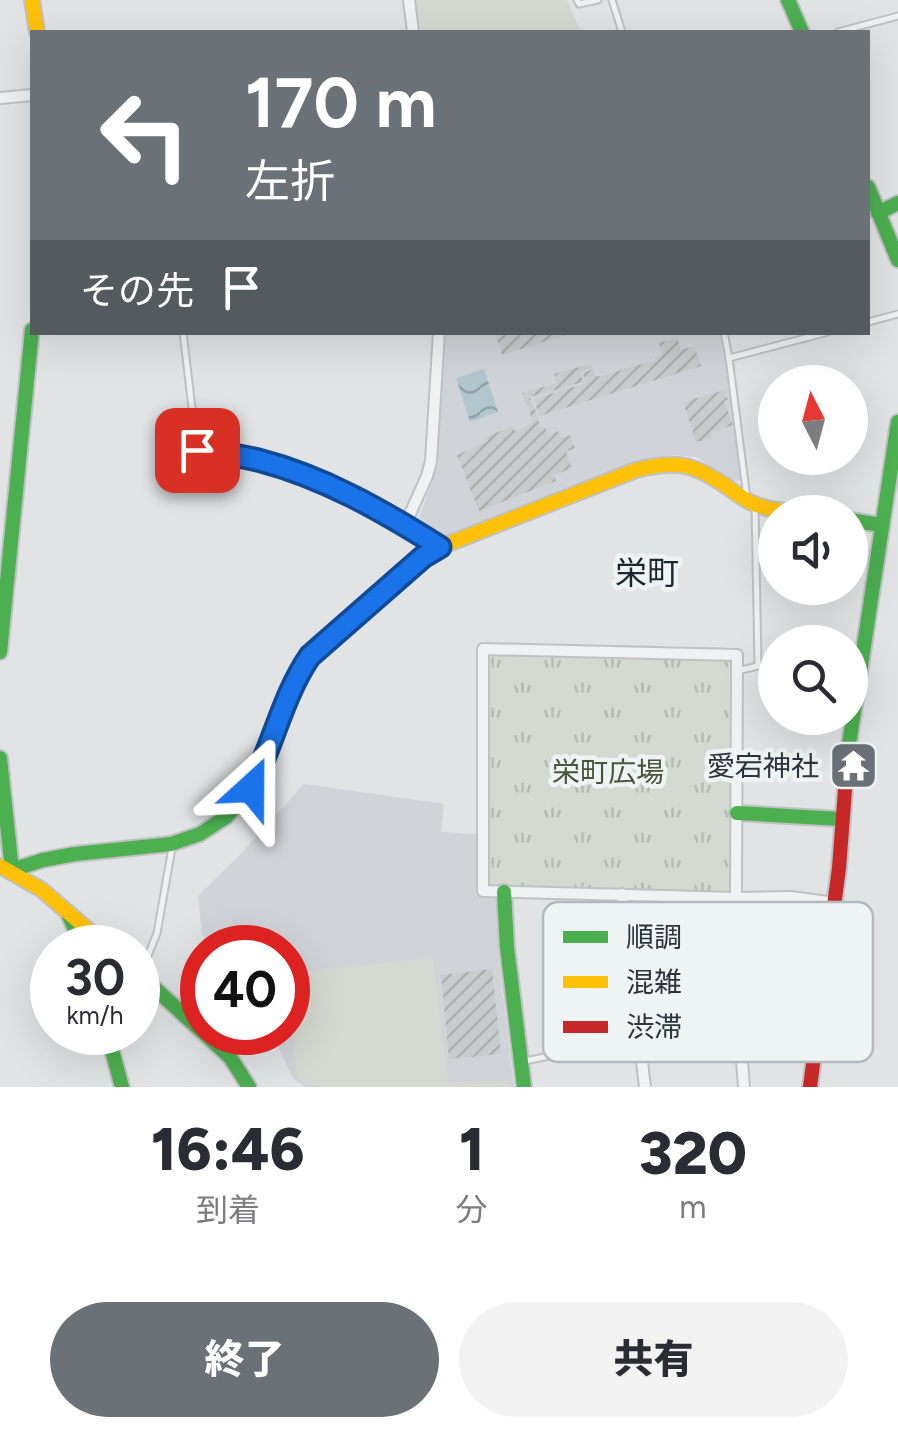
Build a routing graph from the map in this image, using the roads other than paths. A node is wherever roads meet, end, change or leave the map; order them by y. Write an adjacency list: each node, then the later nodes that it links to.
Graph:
1 (32, 0): 8 (main road)
2 (409, 0): 9 (street)
3 (577, 0): 4 (lane)
4 (598, 0)
5 (612, 0): 10 (lane)
6 (788, 0): 11 (main road)
7 (898, 16): 12 (lane)
8 (36, 30)
9 (413, 30)
10 (621, 30)
11 (801, 30)
12 (846, 30)
13 (30, 95): 14 (street)
14 (0, 98)
15 (870, 191): 17 (main road)
16 (898, 203): 17 (main road)
17 (878, 213): 18 (main road)
18 (898, 260)
19 (898, 314): 20 (lane)
20 (870, 321)
21 (32, 335): 35 (main road)
22 (183, 335): 28 (lane)
23 (439, 335): 32 (street)
24 (725, 335): 26 (lane)
25 (817, 335): 26 (lane)
26 (729, 358): 29 (lane)
27 (898, 422): 33 (main road)
28 (197, 450): 32 (street)
29 (752, 503): 30 (main road); 34 (main road); 36 (lane)
30 (758, 504)
31 (868, 523): 33 (main road)
32 (405, 525): 34 (street)
33 (882, 525): 39 (main road)
34 (440, 547): 40 (main road)
35 (0, 652)
36 (737, 671): 38 (street); 42 (street)
37 (0, 758): 41 (main road)
38 (737, 814): 39 (main road); 44 (street)
39 (842, 820): 48 (main road)
40 (172, 844): 41 (main road); 52 (lane)
41 (6, 868): 49 (main road)
42 (504, 892): 43 (street); 56 (main road)
43 (622, 894): 44 (street); 45 (street)
44 (736, 898): 46 (street); 47 (street)
45 (623, 902)
46 (732, 902)
47 (828, 902)
48 (835, 902)
49 (67, 911): 50 (main road); 51 (main road)
50 (73, 925)
51 (83, 925)
52 (158, 925)
53 (160, 994): 61 (main road)
54 (113, 1055): 60 (main road)
55 (543, 1058): 56 (lane)
56 (520, 1062): 62 (main road)
57 (642, 1062): 63 (street)
58 (742, 1062): 64 (street)
59 (813, 1062): 65 (main road)
60 (122, 1087)
61 (249, 1087)
62 (524, 1087)
63 (645, 1087)
64 (744, 1087)
65 (810, 1087)

